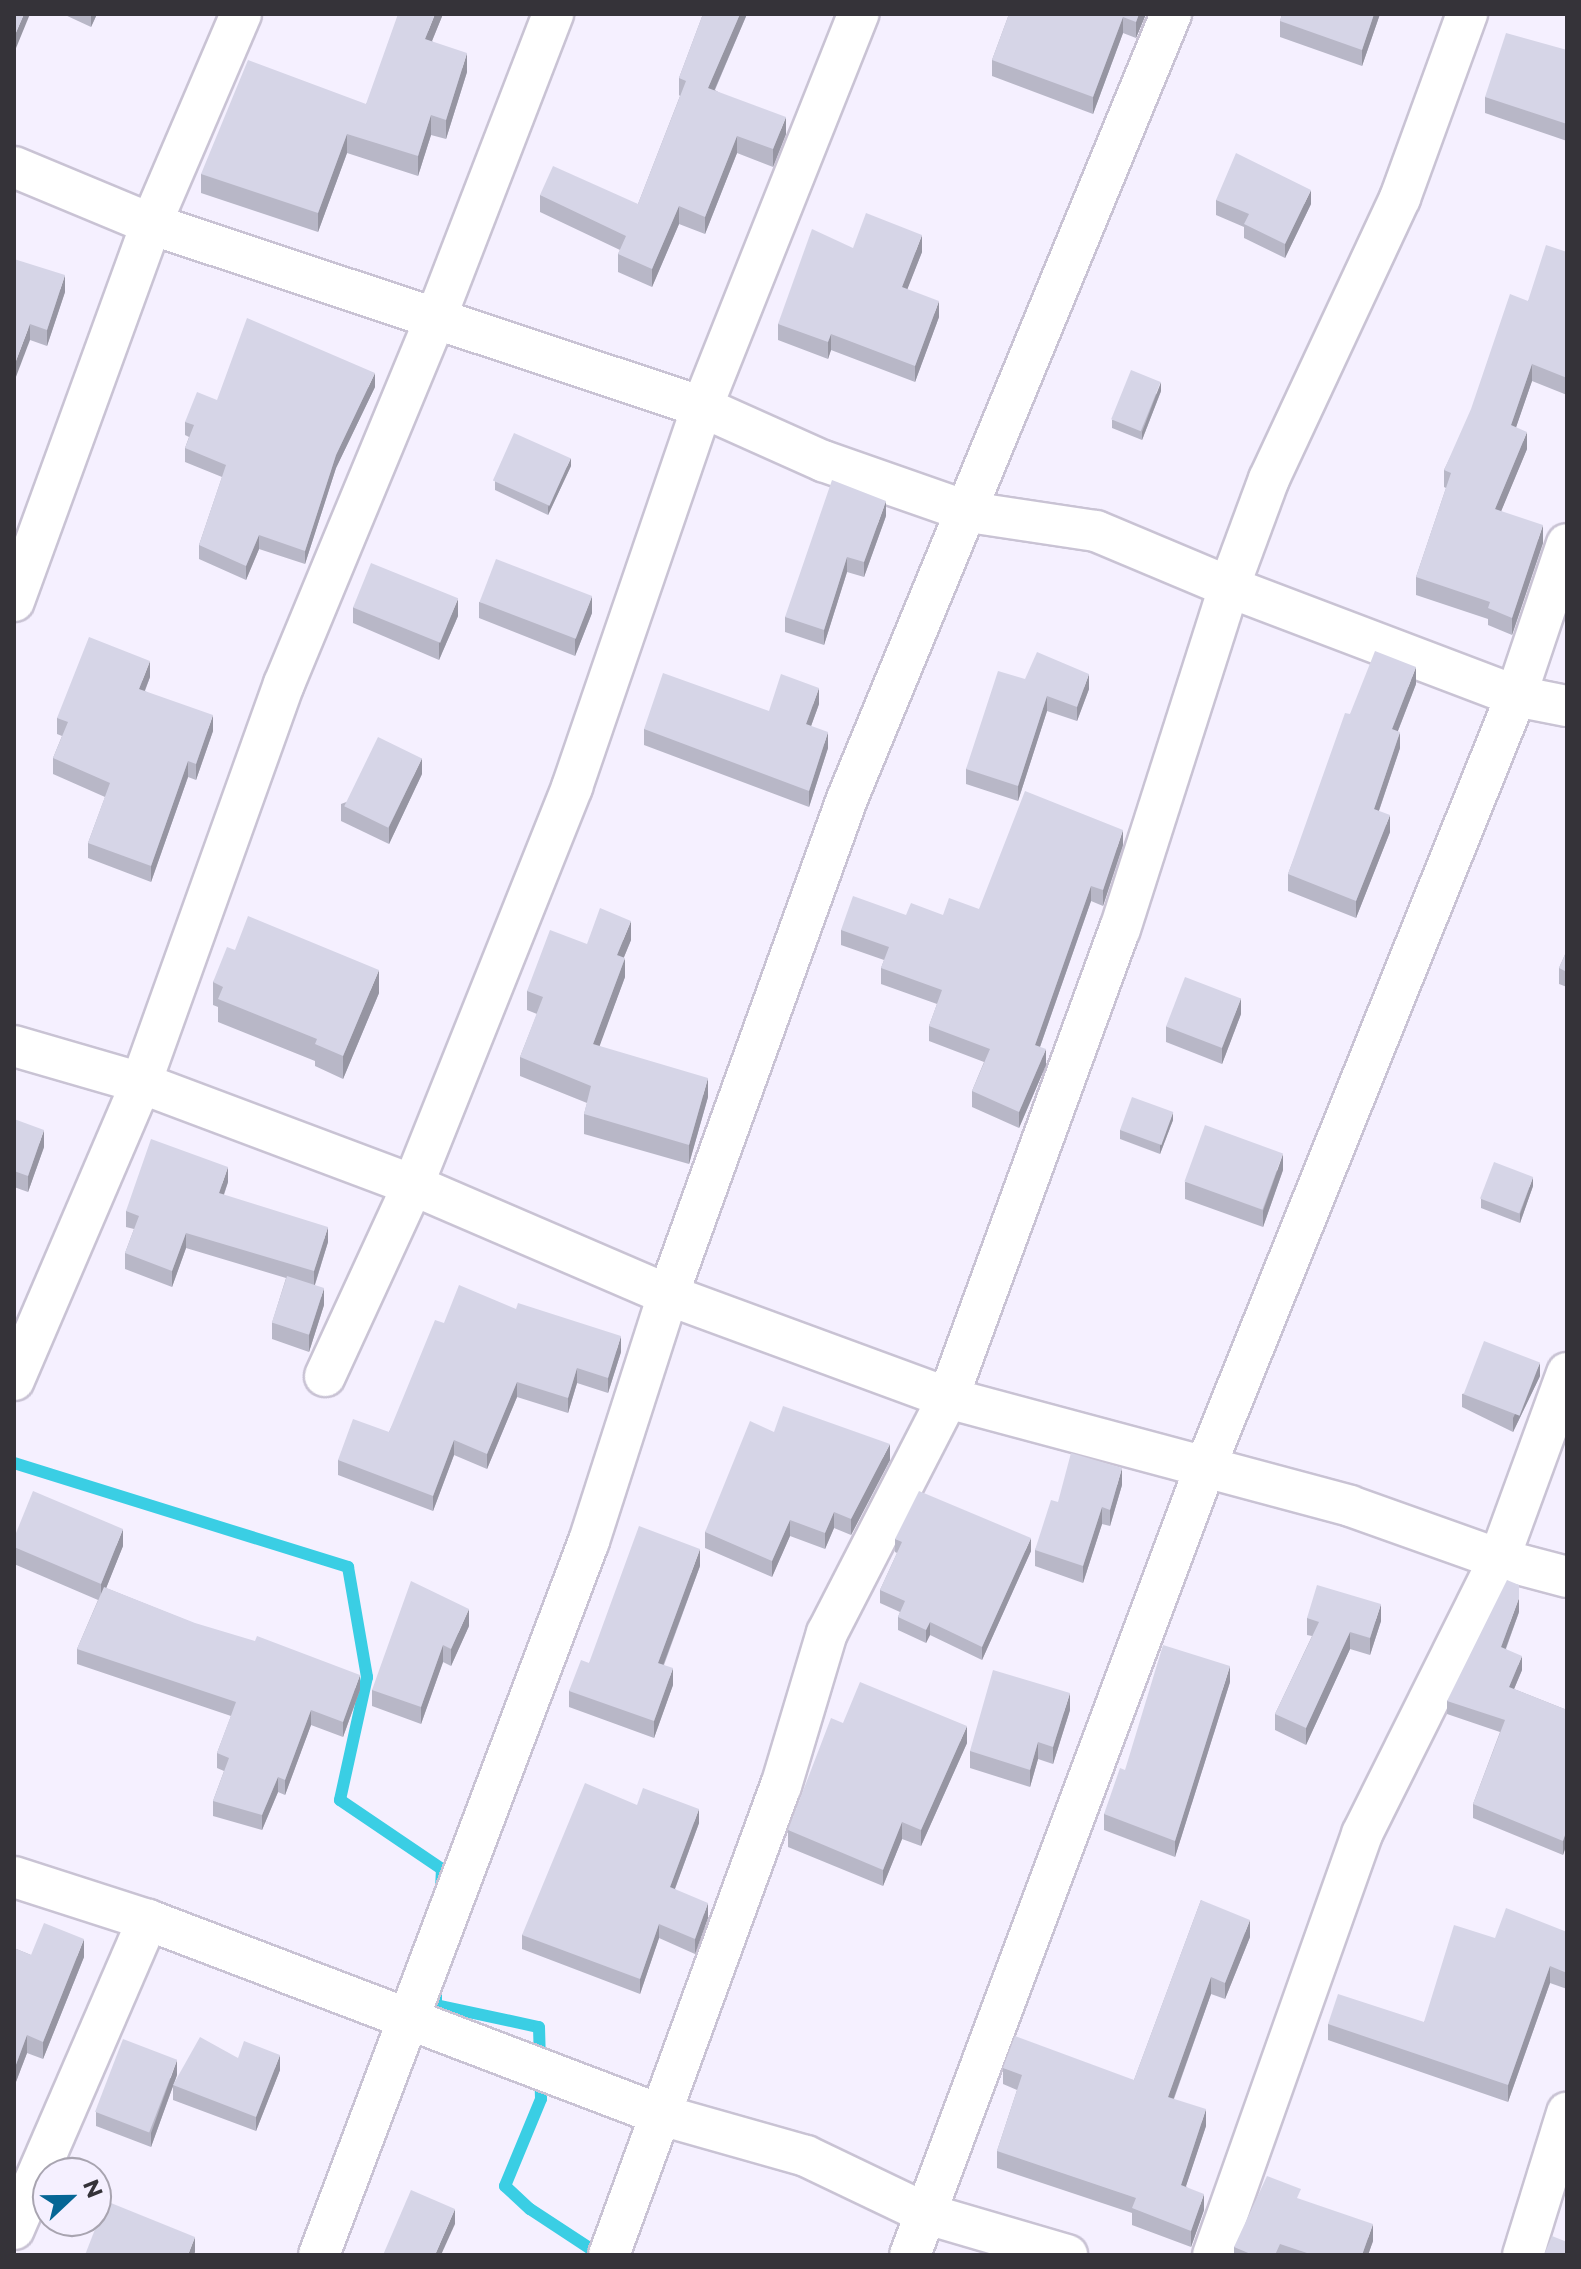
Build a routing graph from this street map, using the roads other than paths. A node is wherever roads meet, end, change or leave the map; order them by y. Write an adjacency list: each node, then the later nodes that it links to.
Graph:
1 (241, 14): 7 (street)
2 (553, 14): 8 (street)
3 (858, 14): 9 (street)
4 (1171, 14): 10 (street)
5 (1467, 14): 12 (street)
6 (14, 167): 7 (street)
7 (151, 224): 8 (street); 13 (street)
8 (435, 320): 9 (street); 17 (street)
9 (702, 407): 10 (street); 18 (street)
10 (969, 512): 12 (street); 19 (street)
11 (1567, 544): 14 (street)
12 (1229, 587): 14 (street); 23 (street)
13 (14, 601)
14 (1516, 696): 15 (street); 24 (street)
15 (1567, 706)
16 (14, 1046): 17 (street)
17 (141, 1083): 18 (street); 22 (street)
18 (413, 1185): 19 (street); 21 (street)
19 (668, 1295): 23 (street); 29 (street)
20 (1567, 1373): 25 (street)
21 (325, 1376)
22 (14, 1380)
23 (948, 1398): 24 (street); 31 (street)
24 (1206, 1465): 25 (street); 32 (street)
25 (1499, 1559): 26 (street); 38 (street)
26 (1567, 1577)
27 (14, 1877): 28 (street)
28 (148, 1920): 29 (street); 33 (street)
29 (411, 2024): 31 (street); 34 (street)
30 (1567, 2113): 39 (street)
31 (661, 2115): 32 (street); 35 (street)
32 (927, 2214): 36 (street); 37 (street)
33 (14, 2229)
34 (319, 2255)
35 (609, 2255)
36 (910, 2255)
37 (1067, 2255)
38 (1213, 2255)
39 (1523, 2255)

